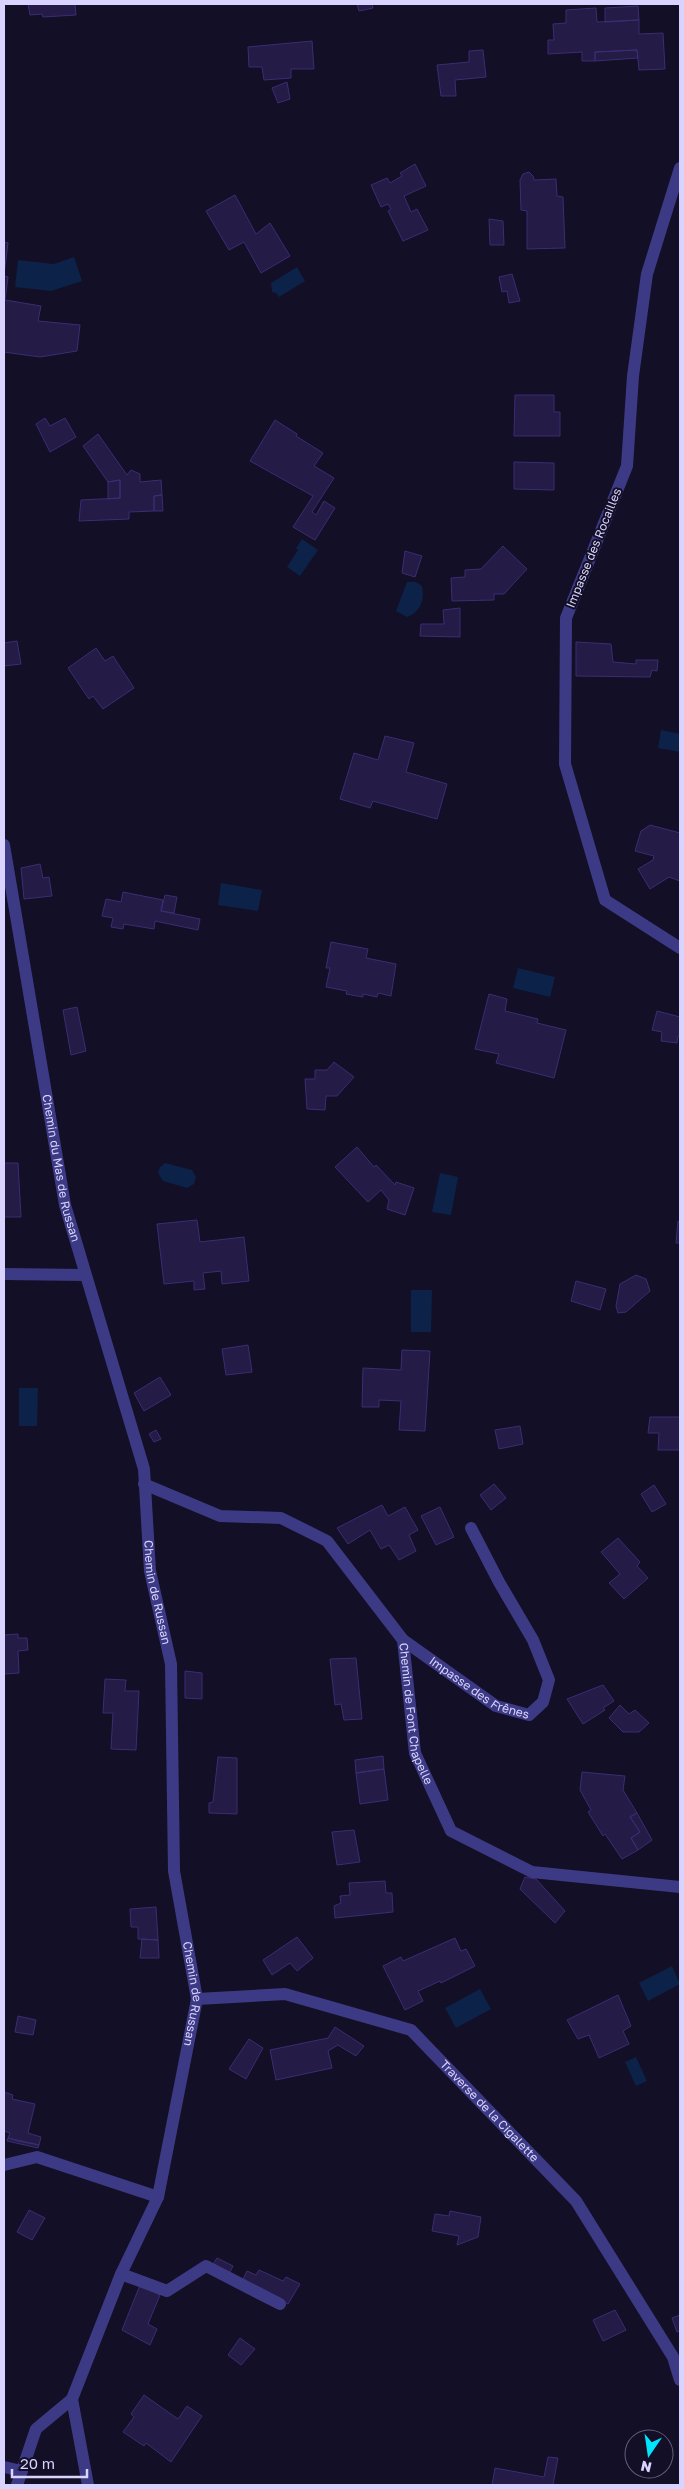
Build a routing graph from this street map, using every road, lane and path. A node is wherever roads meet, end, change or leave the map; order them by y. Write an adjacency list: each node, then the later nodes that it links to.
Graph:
1 (680, 168): 3 (street, Impasse des Rocailles)
2 (4, 845): 5 (street, Chemin du Mas de Russan)
3 (680, 948)
4 (4, 1274): 5 (street)
5 (85, 1275): 6 (street, Chemin du Mas de Russan)
6 (144, 1484): 8 (street, Chemin de Font Chapelle); 10 (street, Chemin de Russan)
7 (471, 1528): 8 (street, Impasse des Frênes)
8 (403, 1640): 9 (street, Chemin de Font Chapelle)
9 (680, 1887)
10 (197, 1999): 12 (street, Chemin de Russan); 15 (street, Traverse de la Cigalette)
11 (4, 2165): 12 (street)
12 (158, 2197): 13 (street, Chemin de Russan)
13 (121, 2274): 14 (street); 16 (street, Chemin de Russan)
14 (280, 2304)
15 (680, 2380)
16 (72, 2399): 18 (street); 20 (street)
17 (4, 2468): 18 (street)
18 (22, 2470): 19 (street)
19 (17, 2485)
20 (88, 2485)

